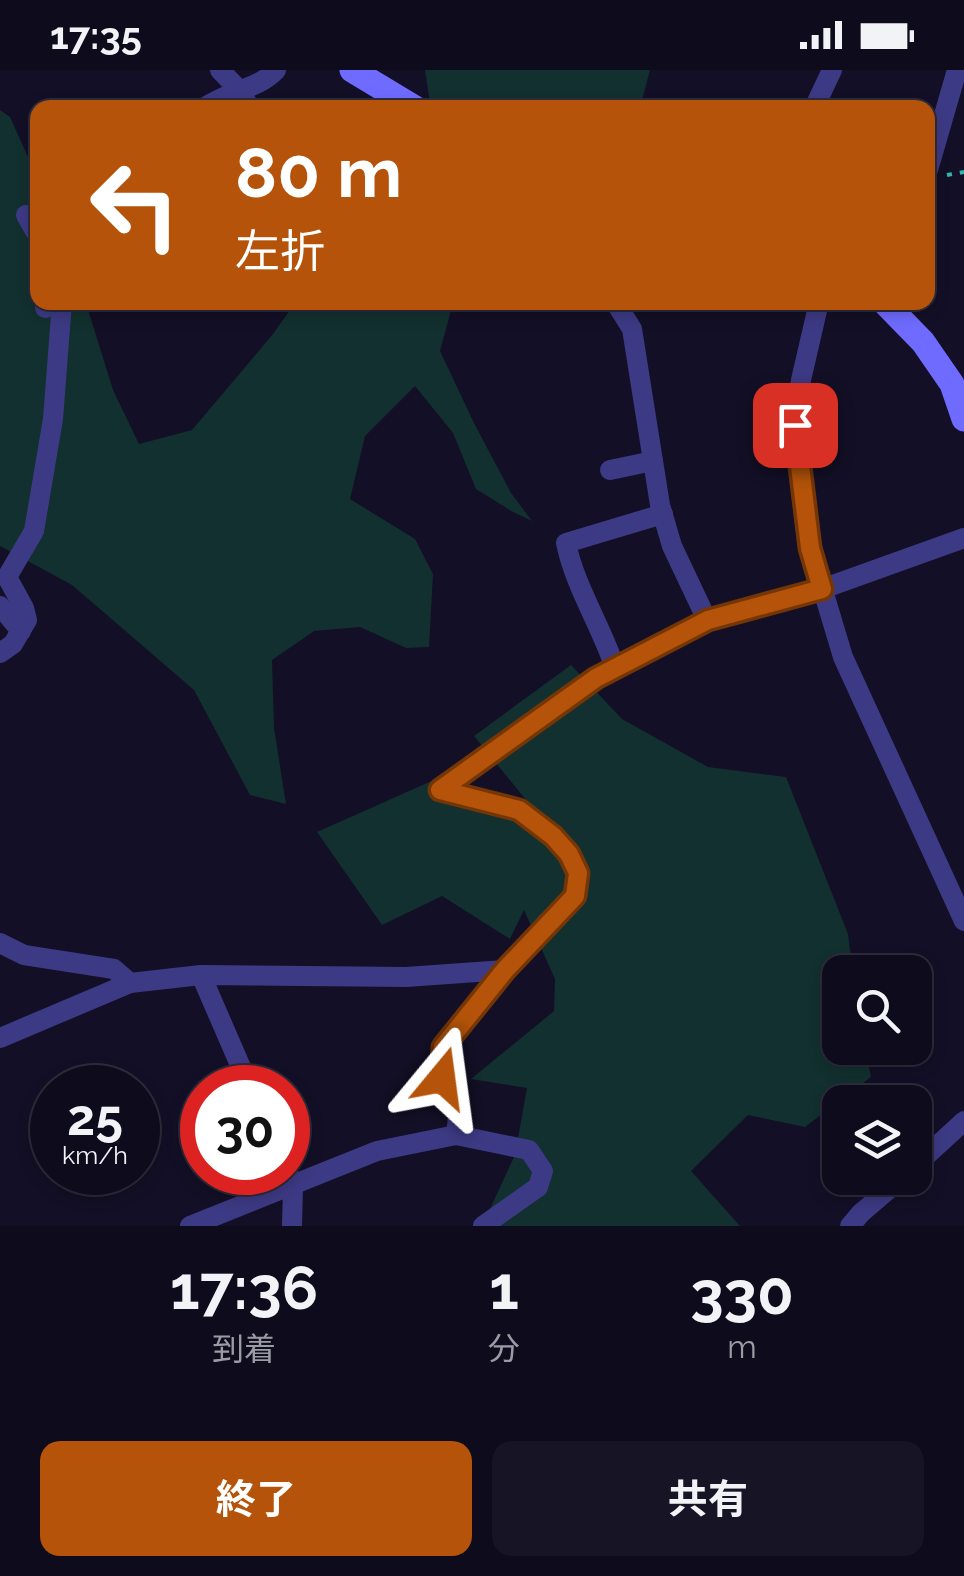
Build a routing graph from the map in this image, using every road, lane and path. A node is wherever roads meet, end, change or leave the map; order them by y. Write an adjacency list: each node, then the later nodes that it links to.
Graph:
1 (220, 70): 6 (street)
2 (276, 70): 6 (street)
3 (352, 70): 8 (street)
4 (832, 70): 9 (street)
5 (957, 70): 10 (street)
6 (245, 99): 7 (street)
7 (219, 100)
8 (402, 100)
9 (818, 100)
10 (935, 146)
11 (26, 215): 12 (street)
12 (30, 222)
13 (51, 310): 25 (street)
14 (620, 310): 18 (street)
15 (816, 310): 22 (street)
16 (892, 310): 17 (street)
17 (964, 418)
18 (653, 461): 19 (street); 20 (street)
19 (610, 470)
20 (662, 514): 24 (street); 27 (street)
21 (964, 538): 22 (street)
22 (822, 589): 24 (street); 28 (street)
23 (0, 606): 25 (street)
24 (708, 620): 27 (street)
25 (21, 632): 26 (street)
26 (0, 653)
27 (616, 668): 30 (street)
28 (964, 920)
29 (0, 943): 32 (street)
30 (505, 970): 31 (street); 36 (street)
31 (201, 976): 32 (street); 34 (street)
32 (130, 983): 33 (street)
33 (0, 1038)
34 (240, 1065)
35 (964, 1122): 37 (street)
36 (456, 1135): 38 (street); 44 (street)
37 (932, 1151)
38 (310, 1173)
39 (256, 1195): 42 (street)
40 (291, 1195): 43 (street)
41 (882, 1195): 45 (street)
42 (190, 1226)
43 (292, 1226)
44 (482, 1226)
45 (850, 1226)

